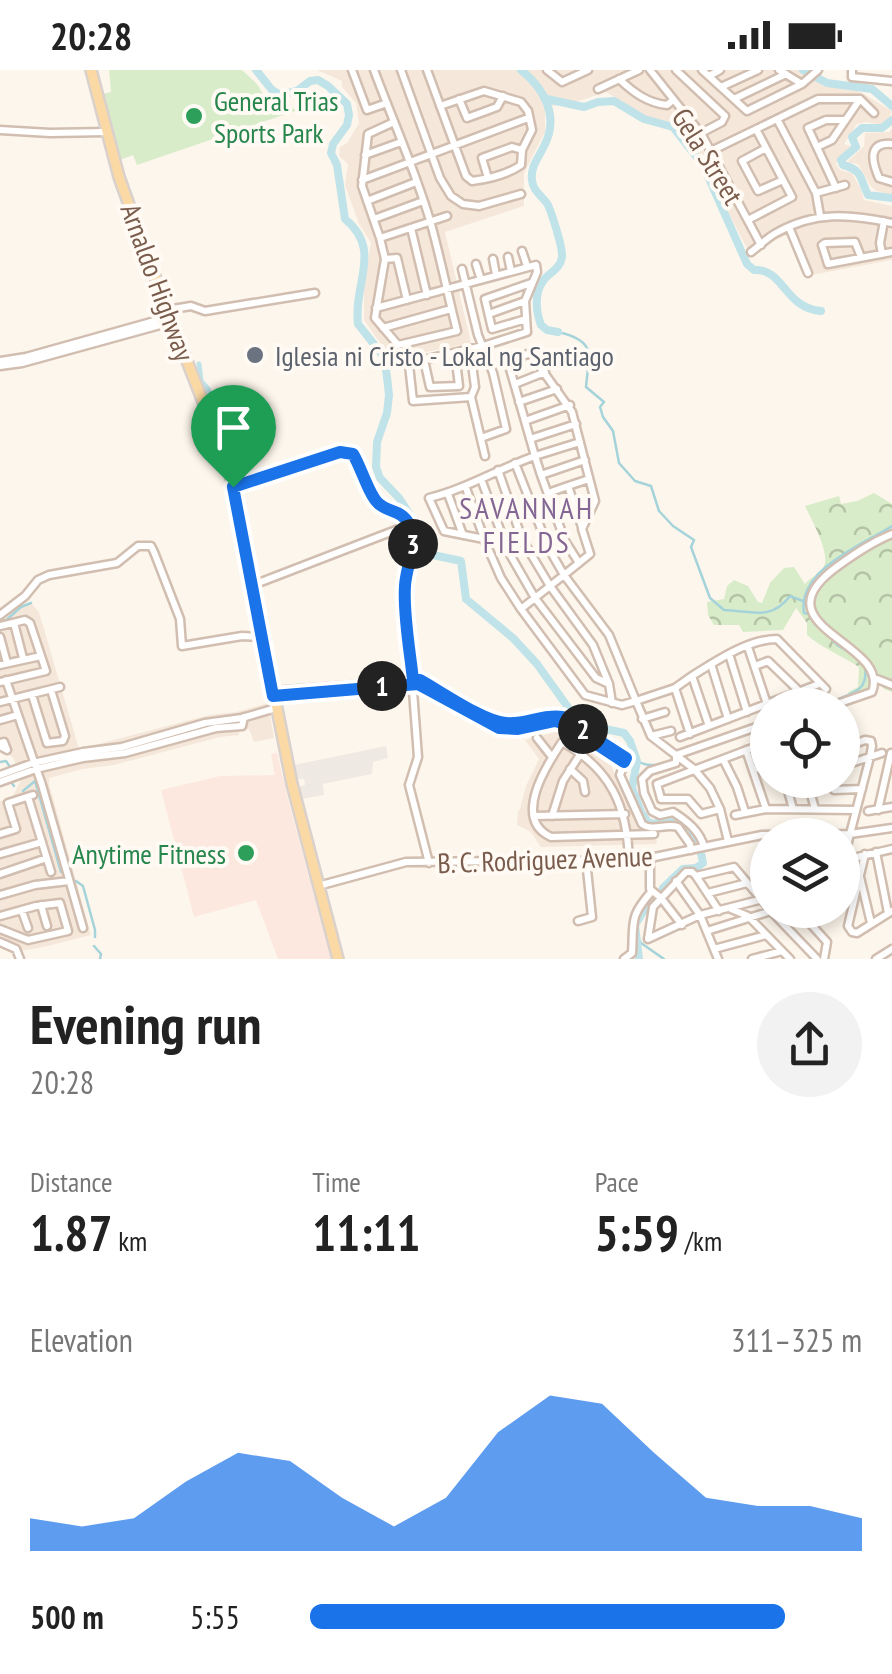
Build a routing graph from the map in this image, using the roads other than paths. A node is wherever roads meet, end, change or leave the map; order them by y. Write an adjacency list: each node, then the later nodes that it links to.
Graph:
1 (91, 70): 39 (main road, Arnaldo Highway)
2 (352, 70): 30 (street)
3 (374, 70): 30 (street)
4 (401, 70): 48 (street)
5 (427, 70): 31 (street)
6 (547, 70): 7 (street)
7 (588, 70)
8 (639, 70): 19 (street)
9 (650, 70): 27 (street, Gela Street)
10 (676, 70): 40 (street)
11 (720, 70): 16 (street)
12 (758, 70): 23 (street)
13 (852, 70): 18 (street)
14 (883, 70): 20 (street)
15 (782, 72): 22 (street); 28 (street)
16 (705, 73): 23 (street)
17 (814, 73): 22 (street)
18 (868, 74): 20 (street)
19 (619, 79): 24 (street); 27 (street)
20 (882, 80): 21 (street)
21 (892, 81)
22 (802, 84): 28 (street)
23 (721, 88): 28 (street)
24 (598, 89)
25 (503, 96): 26 (street); 26 (street); 33 (street)
26 (459, 99): 31 (street)
27 (674, 100): 40 (street, Gela Street)
28 (734, 100)
29 (860, 100): 32 (street); 34 (street); 35 (street)
30 (386, 103): 36 (street)
31 (440, 106): 43 (street)
32 (874, 113)
33 (528, 118): 43 (street); 46 (street)
34 (777, 119): 37 (street); 56 (street)
35 (846, 120): 44 (street); 44 (street)
36 (394, 122): 41 (street); 49 (street)
37 (756, 129): 45 (street); 47 (street)
38 (0, 130): 39 (street)
39 (107, 132): 95 (main road, Arnaldo Highway)
40 (700, 133): 47 (street, Gela Street)
41 (401, 142): 49 (street); 50 (street)
42 (892, 144): 55 (street)
43 (454, 145): 48 (street); 51 (street)
44 (817, 147): 56 (street)
45 (766, 148): 53 (street); 53 (street)
46 (522, 150): 51 (street); 51 (street)
47 (711, 151): 63 (street, Gela Street)
48 (432, 154): 50 (street); 57 (street)
49 (365, 156): 52 (street)
50 (409, 162): 52 (street); 54 (street)
51 (488, 178)
52 (362, 180): 58 (street)
53 (783, 180): 63 (street)
54 (416, 182): 58 (street); 59 (street)
55 (892, 182)
56 (816, 192): 61 (street)
57 (521, 194)
58 (367, 201): 62 (street)
59 (423, 201): 62 (street); 64 (street)
60 (447, 216): 64 (street)
61 (820, 216): 65 (street); 67 (street)
62 (374, 219): 68 (street)
63 (748, 220): 69 (street, Gela Street)
64 (430, 222): 66 (street); 87 (street)
65 (888, 222): 73 (street)
66 (411, 228): 68 (street); 89 (street)
67 (789, 228): 69 (street); 82 (street)
68 (380, 238): 76 (street)
69 (761, 245): 71 (street)
70 (522, 251): 79 (street)
71 (750, 252)
72 (892, 252): 73 (street)
73 (882, 254): 75 (street)
74 (508, 256): 81 (street)
75 (861, 258): 75 (street)
76 (385, 259): 90 (street); 92 (street)
77 (493, 259): 83 (street)
78 (476, 264): 84 (street)
79 (527, 266): 81 (street); 85 (street)
80 (462, 268): 86 (street)
81 (511, 271): 83 (street)
82 (808, 273)
83 (496, 275): 84 (street)
84 (482, 280): 86 (street)
85 (532, 282): 91 (street); 94 (street)
86 (466, 285): 87 (street); 98 (street)
87 (447, 290): 89 (street); 93 (street)
88 (315, 294): 95 (street)
89 (427, 295): 90 (street)
90 (407, 300): 92 (street)
91 (525, 301): 94 (street); 96 (street)
92 (376, 308): 97 (street)
93 (452, 310): 97 (street); 97 (street)
94 (489, 314): 96 (street)
95 (169, 316): 102 (street); 123 (main road, Arnaldo Highway)
96 (526, 319): 98 (street)
97 (382, 328)
98 (483, 346): 99 (street); 111 (street)
99 (470, 349): 100 (street); 106 (street)
100 (455, 353): 101 (street); 101 (street)
101 (424, 360): 106 (street)
102 (0, 364)
103 (545, 372): 104 (street); 104 (street); 105 (street)
104 (514, 384): 107 (street)
105 (558, 389): 107 (street); 108 (street)
106 (471, 397): 111 (street)
107 (519, 402): 109 (street)
108 (570, 405): 109 (street); 110 (street)
109 (525, 421): 112 (street)
110 (576, 424): 112 (street); 113 (street)
111 (481, 438): 114 (street)
112 (530, 439): 115 (street)
113 (580, 442): 115 (street); 116 (street)
114 (485, 456)
115 (535, 456): 117 (street); 119 (street)
116 (584, 460): 119 (street); 121 (street)
117 (516, 463): 118 (street); 133 (street)
118 (498, 470): 120 (street); 135 (street)
119 (542, 475): 126 (street)
120 (482, 479): 124 (street); 136 (street)
121 (589, 479): 122 (street); 128 (street)
122 (568, 486): 126 (street); 128 (street)
123 (233, 487): 127 (street); 134 (main road, Arnaldo Highway)
124 (466, 488): 125 (street); 131 (street)
125 (448, 493): 130 (street); 130 (street)
126 (548, 493): 132 (street)
127 (409, 525): 134 (street); 153 (street)
128 (582, 528): 132 (street)
129 (892, 534): 151 (street)
130 (463, 535): 131 (street)
131 (484, 539): 137 (street)
132 (579, 562): 133 (street)
133 (564, 574): 135 (street); 164 (street)
134 (252, 586): 141 (main road, Arnaldo Highway)
135 (550, 586): 136 (street); 154 (street)
136 (535, 598): 137 (street); 154 (street)
137 (521, 609): 166 (street)
138 (0, 614): 141 (street)
139 (14, 623): 140 (street); 145 (street); 146 (street)
140 (0, 626)
141 (262, 636): 160 (main road, Arnaldo Highway)
142 (0, 637): 147 (street)
143 (748, 647): 144 (street); 149 (street); 159 (street)
144 (729, 654): 148 (street); 170 (street)
145 (41, 656): 146 (street); 152 (street)
146 (23, 658): 147 (street)
147 (4, 664)
148 (711, 664): 150 (street); 172 (street)
149 (755, 666): 157 (street); 158 (street)
150 (692, 676): 156 (street); 176 (street)
151 (876, 678): 155 (street); 162 (street)
152 (3, 681): 163 (street)
153 (413, 682): 160 (street); 232 (street); 241 (street)
154 (609, 684): 166 (street)
155 (892, 684)
156 (675, 688): 164 (street); 179 (street)
157 (762, 688)
158 (796, 688)
159 (818, 688)
160 (273, 694): 167 (main road, Arnaldo Highway)
161 (32, 695): 161 (street); 163 (street)
162 (860, 696)
163 (12, 700): 165 (street); 171 (street)
164 (636, 701): 166 (street); 174 (street)
165 (0, 702)
166 (612, 703)
167 (276, 708): 175 (street); 249 (main road, Arnaldo Highway)
168 (750, 711): 170 (street)
169 (665, 712): 174 (street)
170 (747, 712): 172 (street)
171 (18, 715): 173 (street); 186 (street)
172 (728, 719): 176 (street)
173 (0, 720)
174 (642, 720): 180 (street)
175 (243, 722): 195 (street); 195 (street)
176 (710, 726): 179 (street)
177 (750, 729): 188 (street)
178 (672, 731): 180 (street)
179 (690, 734): 182 (street)
180 (651, 736): 188 (street)
181 (536, 738): 191 (street)
182 (680, 738)
183 (860, 742): 190 (street)
184 (750, 749): 185 (street)
185 (746, 750): 192 (street); 194 (street)
186 (30, 752): 195 (street); 196 (street); 199 (street)
187 (581, 752): 191 (street); 197 (street); 217 (street)
188 (673, 753): 198 (street); 230 (street)
189 (887, 753): 190 (street); 200 (street)
190 (870, 757): 193 (street); 203 (street)
191 (552, 758): 219 (street)
192 (723, 759): 198 (street); 216 (street)
193 (860, 760)
194 (750, 761)
195 (47, 763): 196 (street); 202 (street)
196 (34, 766): 199 (street); 202 (street)
197 (570, 770): 205 (street); 220 (street)
198 (694, 770): 212 (street); 212 (street)
199 (21, 771): 201 (street); 202 (street)
200 (890, 772): 206 (street)
201 (0, 779)
202 (40, 781): 246 (street)
203 (862, 789): 215 (street)
204 (892, 790): 206 (street)
205 (585, 792)
206 (882, 792): 210 (street)
207 (762, 798): 211 (street)
208 (790, 798): 213 (street)
209 (812, 798): 214 (street)
210 (892, 807)
211 (766, 809): 213 (street); 216 (street)
212 (720, 810): 229 (street)
213 (793, 810): 214 (street)
214 (816, 810): 215 (street)
215 (856, 810): 221 (street)
216 (745, 812): 218 (street)
217 (625, 814): 220 (street); 226 (street)
218 (735, 815)
219 (532, 816): 220 (street); 226 (street)
220 (552, 816)
221 (854, 818)
222 (892, 828): 223 (street, B. C. Rodriguez Avenue)
223 (860, 833)
224 (0, 834): 228 (street)
225 (654, 834): 226 (street)
226 (628, 836): 240 (street)
227 (750, 837): 229 (street, B. C. Rodriguez Avenue)
228 (42, 842): 234 (street); 237 (street)
229 (728, 842): 230 (street, B. C. Rodriguez Avenue)
230 (704, 847): 232 (street, B. C. Rodriguez Avenue)
231 (892, 849): 233 (street)
232 (692, 850): 238 (street, B. C. Rodriguez Avenue)
233 (876, 852): 235 (street); 259 (street)
234 (0, 854)
235 (865, 854): 236 (street); 245 (street)
236 (860, 855)
237 (47, 858): 242 (street); 243 (street)
238 (650, 859): 240 (street, B. C. Rodriguez Avenue); 251 (street)
239 (586, 860): 240 (street, B. C. Rodriguez Avenue); 241 (street, B. C. Rodriguez Avenue); 263 (street)
240 (630, 860)
241 (429, 863): 249 (street, B. C. Rodriguez Avenue)
242 (51, 872)
243 (0, 874)
244 (696, 876): 247 (street); 248 (street); 252 (street)
245 (860, 876): 264 (street)
246 (69, 881): 253 (street); 268 (street)
247 (676, 881): 254 (street); 260 (street)
248 (747, 884): 250 (street); 252 (street)
249 (318, 886): 281 (main road, Arnaldo Highway)
250 (750, 888)
251 (652, 891): 254 (street); 282 (street)
252 (708, 893): 257 (street)
253 (0, 895)
254 (661, 898): 265 (street); 265 (street)
255 (750, 902): 257 (street)
256 (41, 905): 258 (street); 266 (street); 273 (street)
257 (723, 909): 260 (street); 262 (street)
258 (22, 910): 261 (street); 267 (street)
259 (890, 912): 264 (street)
260 (700, 915): 265 (street); 274 (street)
261 (0, 916)
262 (750, 918): 274 (street)
263 (578, 921)
264 (872, 923): 272 (street)
265 (682, 925)
266 (46, 926)
267 (28, 928)
268 (83, 928)
269 (760, 928): 275 (street)
270 (788, 928): 286 (street)
271 (814, 928): 286 (street)
272 (850, 928)
273 (0, 929)
274 (707, 931): 277 (street)
275 (766, 934): 277 (street); 279 (street)
276 (0, 942): 280 (street)
277 (714, 949): 283 (street)
278 (892, 949): 287 (street)
279 (782, 951): 284 (street); 285 (street)
280 (20, 959)
281 (338, 959)
282 (624, 959)
283 (718, 959)
284 (752, 959)
285 (790, 959)
286 (820, 959)
287 (876, 959)

